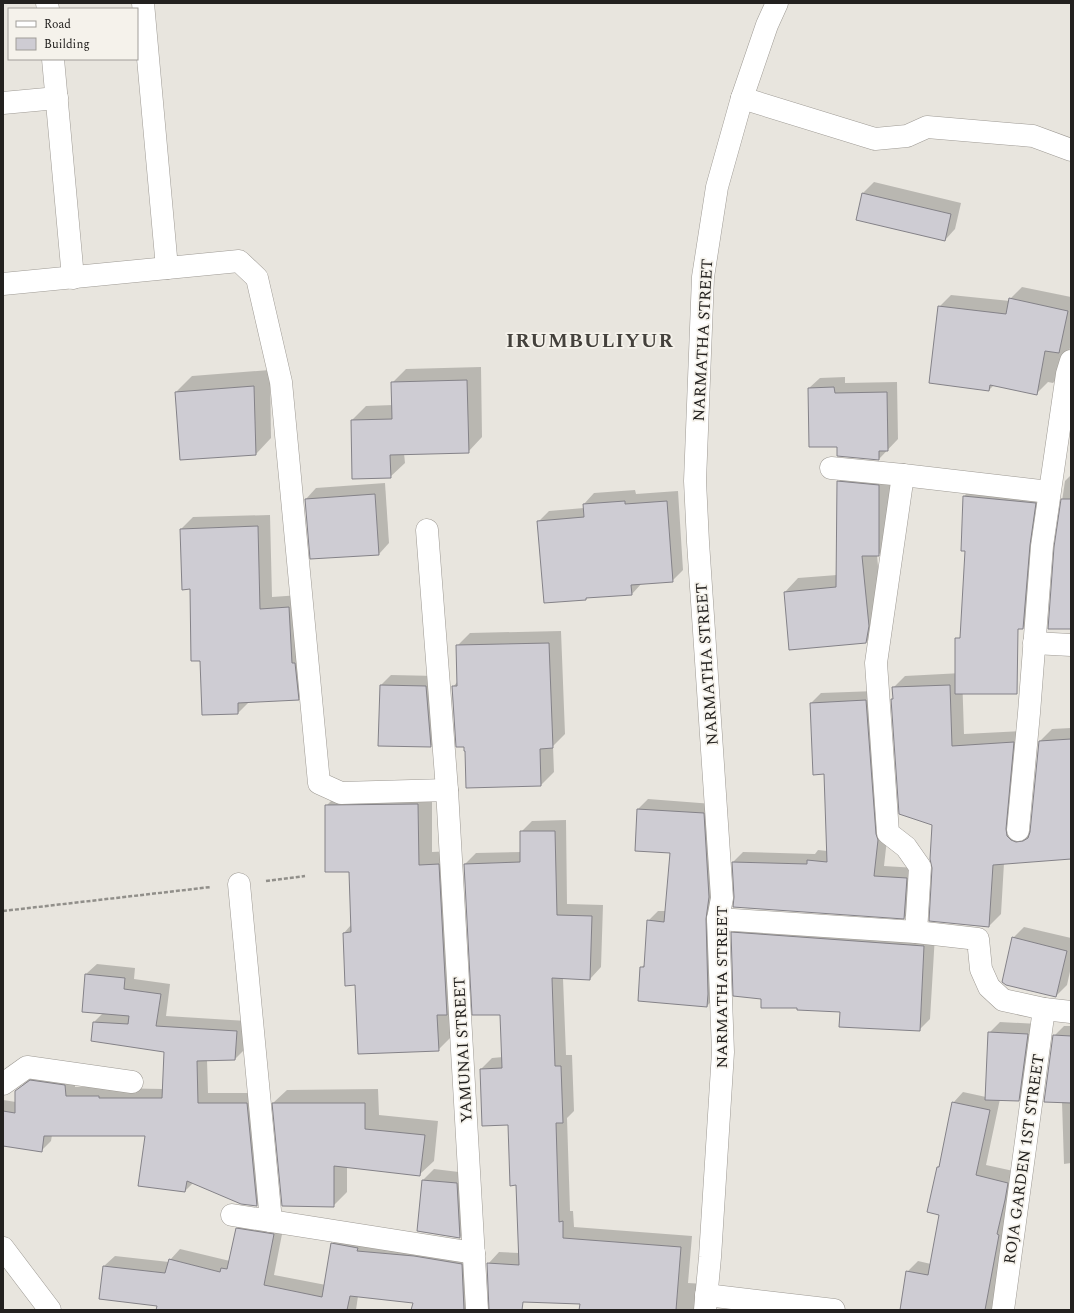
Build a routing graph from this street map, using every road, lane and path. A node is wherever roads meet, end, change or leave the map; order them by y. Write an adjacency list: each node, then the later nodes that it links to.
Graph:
1 (143, 3): 8 (street)
2 (777, 3): 5 (street, NARMATHA STREET)
3 (53, 60): 4 (street)
4 (57, 98): 6 (street); 9 (street)
5 (742, 98): 7 (street); 23 (street, NARMATHA STREET)
6 (3, 103)
7 (1071, 150)
8 (167, 268): 9 (street); 18 (street)
9 (73, 278): 10 (street)
10 (3, 284)
11 (1071, 361): 14 (street)
12 (831, 468): 13 (street)
13 (903, 475): 14 (street); 24 (street)
14 (1049, 492): 16 (street)
15 (427, 530): 18 (street, YAMUNAI STREET)
16 (1034, 643): 17 (street); 19 (street)
17 (1071, 645)
18 (447, 790): 32 (street, YAMUNAI STREET)
19 (1018, 830)
20 (305, 876): 21 (path)
21 (238, 884): 22 (path); 30 (street)
22 (3, 911)
23 (718, 919): 24 (street); 33 (street, NARMATHA STREET)
24 (916, 932): 25 (street)
25 (1044, 1008): 26 (street); 37 (street, ROJA GARDEN 1ST STREET)
26 (1071, 1012)
27 (132, 1082): 28 (street)
28 (3, 1084)
29 (232, 1215): 30 (street)
30 (271, 1221): 32 (street)
31 (3, 1248): 34 (street)
32 (474, 1253): 35 (street, YAMUNAI STREET)
33 (706, 1302): 36 (street)
34 (50, 1310)
35 (477, 1310)
36 (834, 1310)
37 (1003, 1310)

